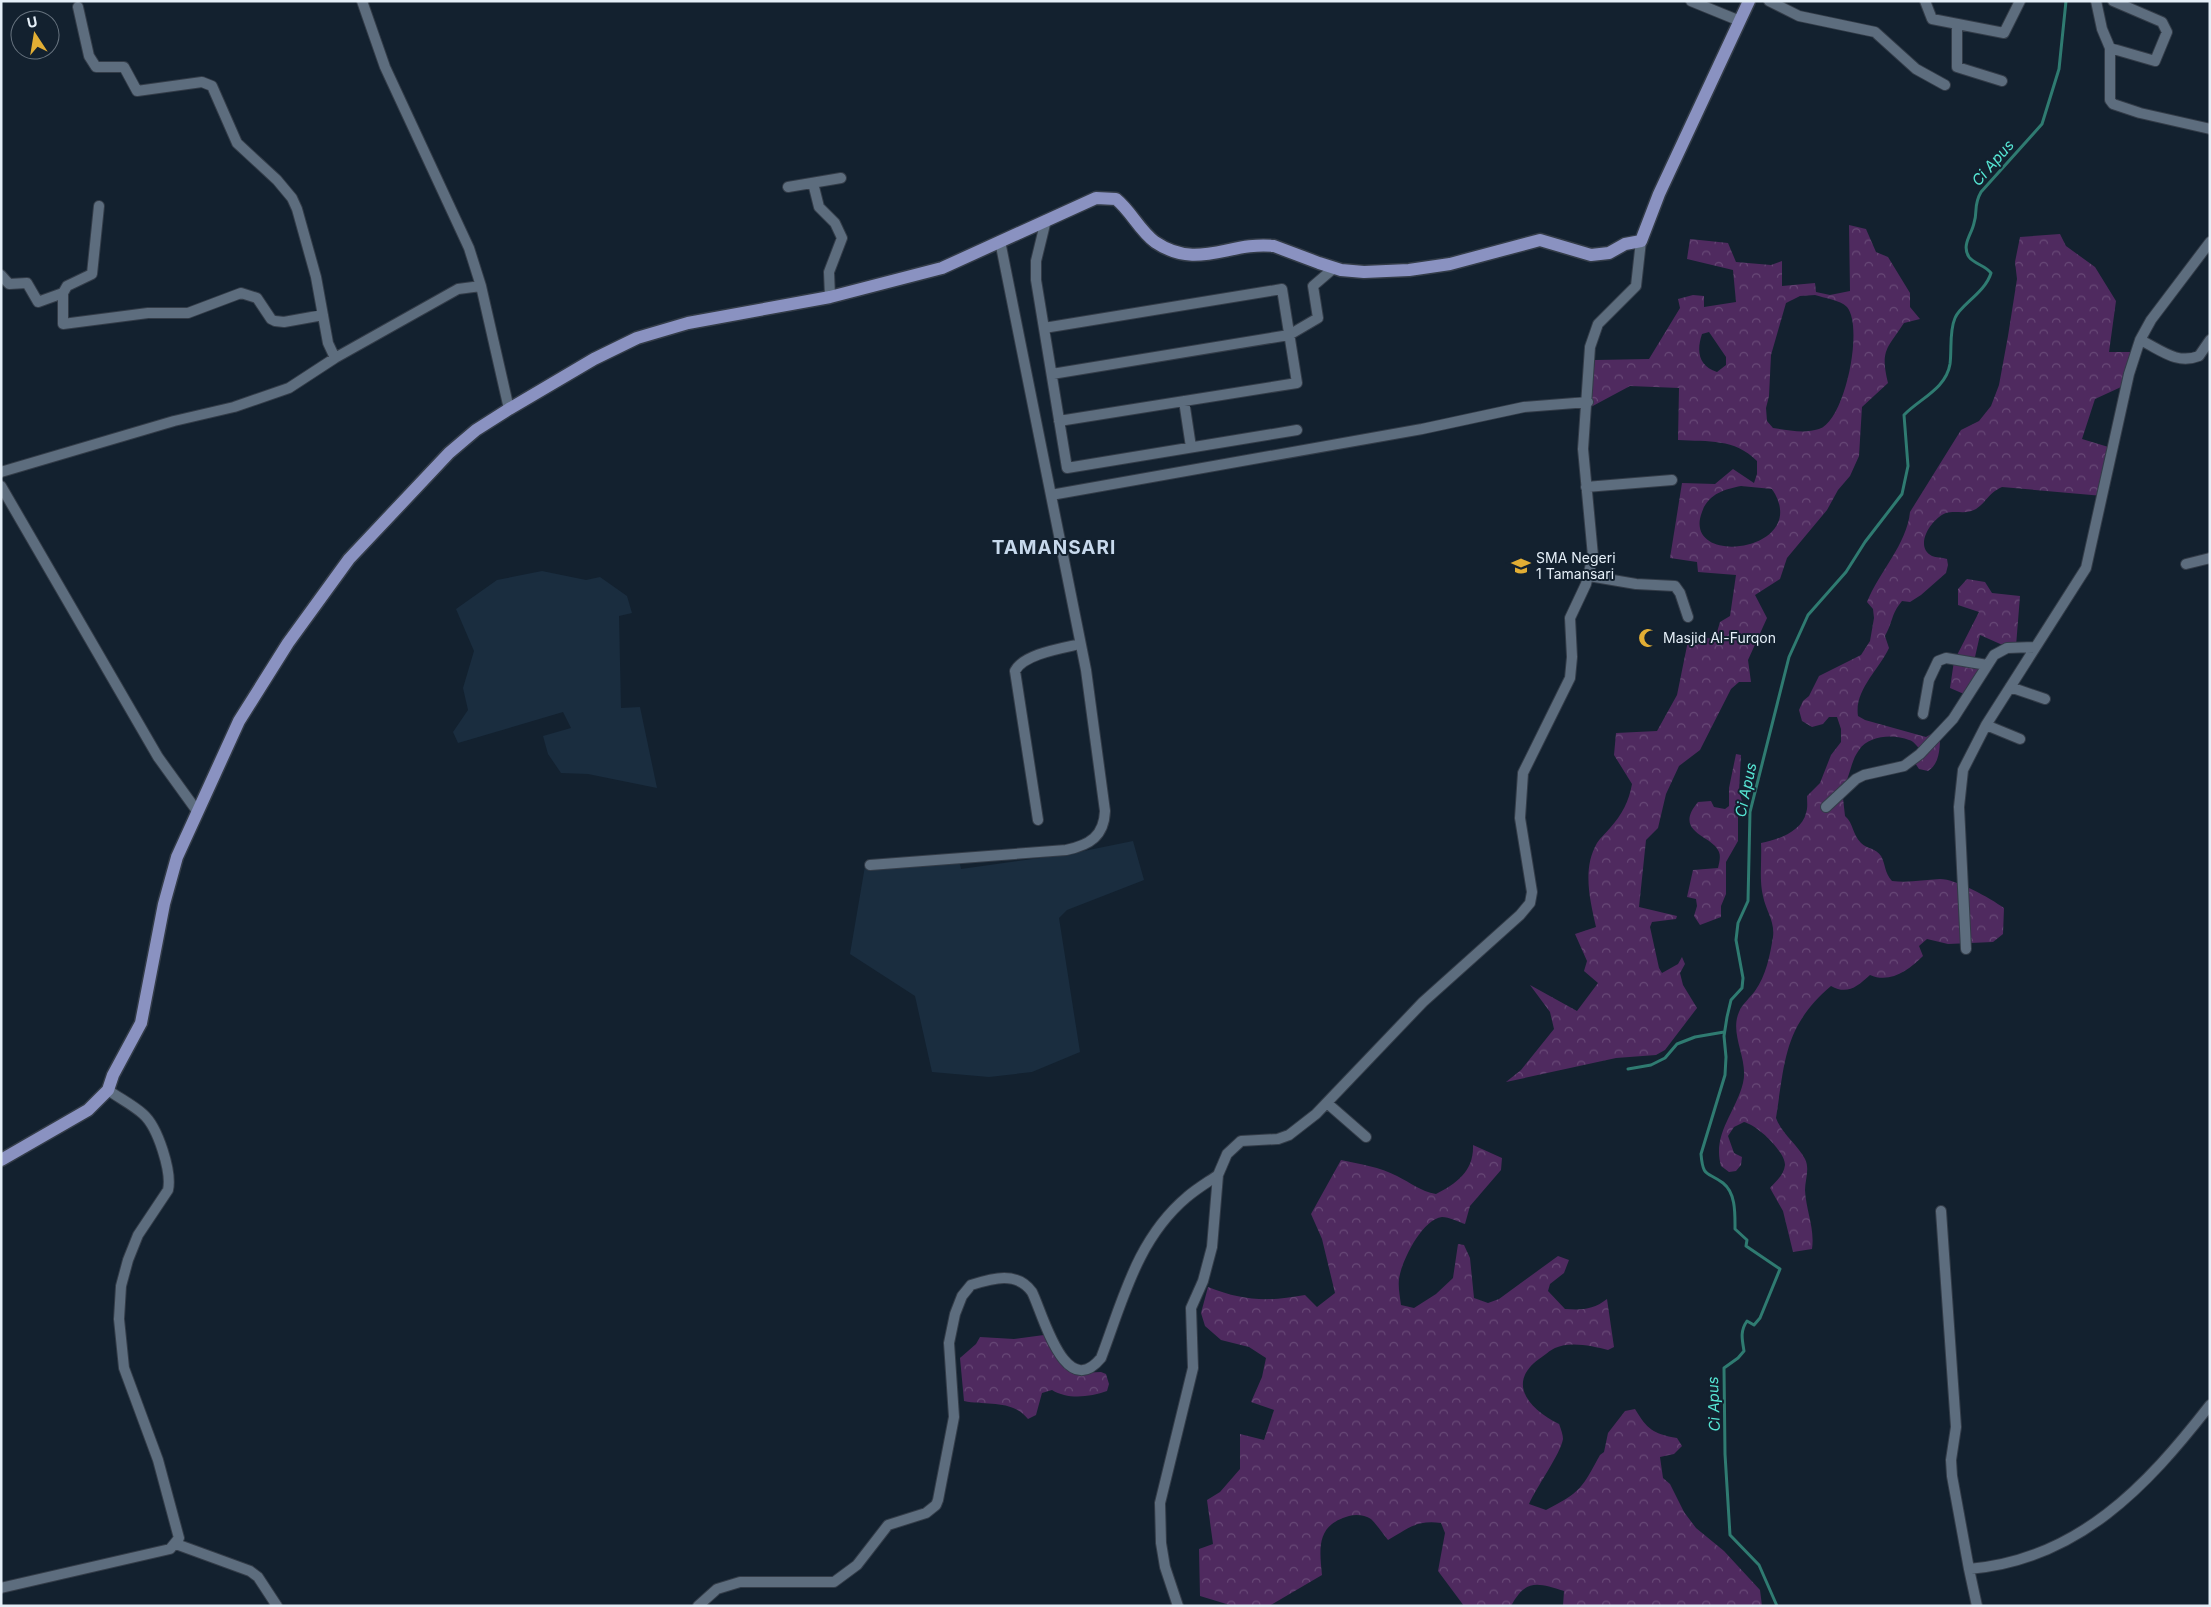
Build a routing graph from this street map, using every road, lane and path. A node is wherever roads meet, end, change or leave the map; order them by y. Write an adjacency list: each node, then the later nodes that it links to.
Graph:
1 (362, 1): 26 (street)
2 (1692, 1): 10 (street)
3 (1749, 1): 10 (main road)
4 (1769, 1): 14 (street)
5 (1925, 1): 11 (street)
6 (2020, 1): 11 (street)
7 (2096, 1): 12 (street)
8 (2113, 1): 12 (street)
9 (78, 7): 29 (street)
10 (1740, 20): 22 (main road)
11 (1957, 24): 13 (street)
12 (2110, 48): 15 (street)
13 (2002, 81)
14 (1945, 85)
15 (2210, 129)
16 (841, 178): 17 (street)
17 (813, 183): 18 (street); 28 (street)
18 (788, 187)
19 (99, 206): 27 (street)
20 (1046, 220): 21 (main road); 24 (main road); 30 (street)
21 (1000, 241): 28 (main road); 46 (street)
22 (1641, 241): 24 (main road); 37 (street)
23 (2210, 242): 32 (street)
24 (1334, 268): 31 (street)
25 (1, 276): 27 (street)
26 (481, 286): 34 (street); 38 (street)
27 (63, 293): 29 (street)
28 (830, 297): 38 (main road)
29 (322, 315): 34 (street)
30 (1044, 328): 31 (street); 35 (street)
31 (1289, 335): 35 (street); 36 (street)
32 (2140, 340): 33 (street); 52 (street)
33 (2210, 340)
34 (335, 358): 42 (street)
35 (1052, 374): 39 (street)
36 (1184, 401): 39 (street); 41 (street)
37 (1588, 402): 45 (street); 46 (street)
38 (509, 409): 60 (main road)
39 (1060, 422): 41 (street)
40 (1297, 430): 41 (street)
41 (1191, 448)
42 (1, 472)
43 (1672, 480): 45 (street)
44 (1, 486): 60 (street)
45 (1586, 487): 49 (street)
46 (1051, 495): 51 (street)
47 (2210, 558): 48 (street)
48 (2186, 564)
49 (1589, 576): 50 (street); 65 (street)
50 (1688, 617)
51 (1080, 644): 61 (street); 62 (street)
52 (2034, 647): 53 (street); 54 (street)
53 (1987, 665): 56 (street); 59 (street)
54 (2010, 687): 55 (street); 57 (street)
55 (2045, 699)
56 (1923, 714)
57 (1986, 725): 58 (street); 63 (street)
58 (2020, 738)
59 (1826, 807)
60 (197, 811): 64 (main road)
61 (1038, 820)
62 (870, 865)
63 (1966, 949)
64 (108, 1090): 67 (main road); 71 (street)
65 (1327, 1103): 66 (street); 68 (street)
66 (1366, 1137)
67 (1, 1160)
68 (1218, 1175): 75 (street); 76 (street)
69 (1941, 1211): 72 (street)
70 (2210, 1405): 72 (street)
71 (176, 1544): 73 (street); 74 (street)
72 (1969, 1569): 77 (street)
73 (1, 1588)
74 (277, 1606)
75 (698, 1606)
76 (1178, 1606)
77 (1977, 1606)

